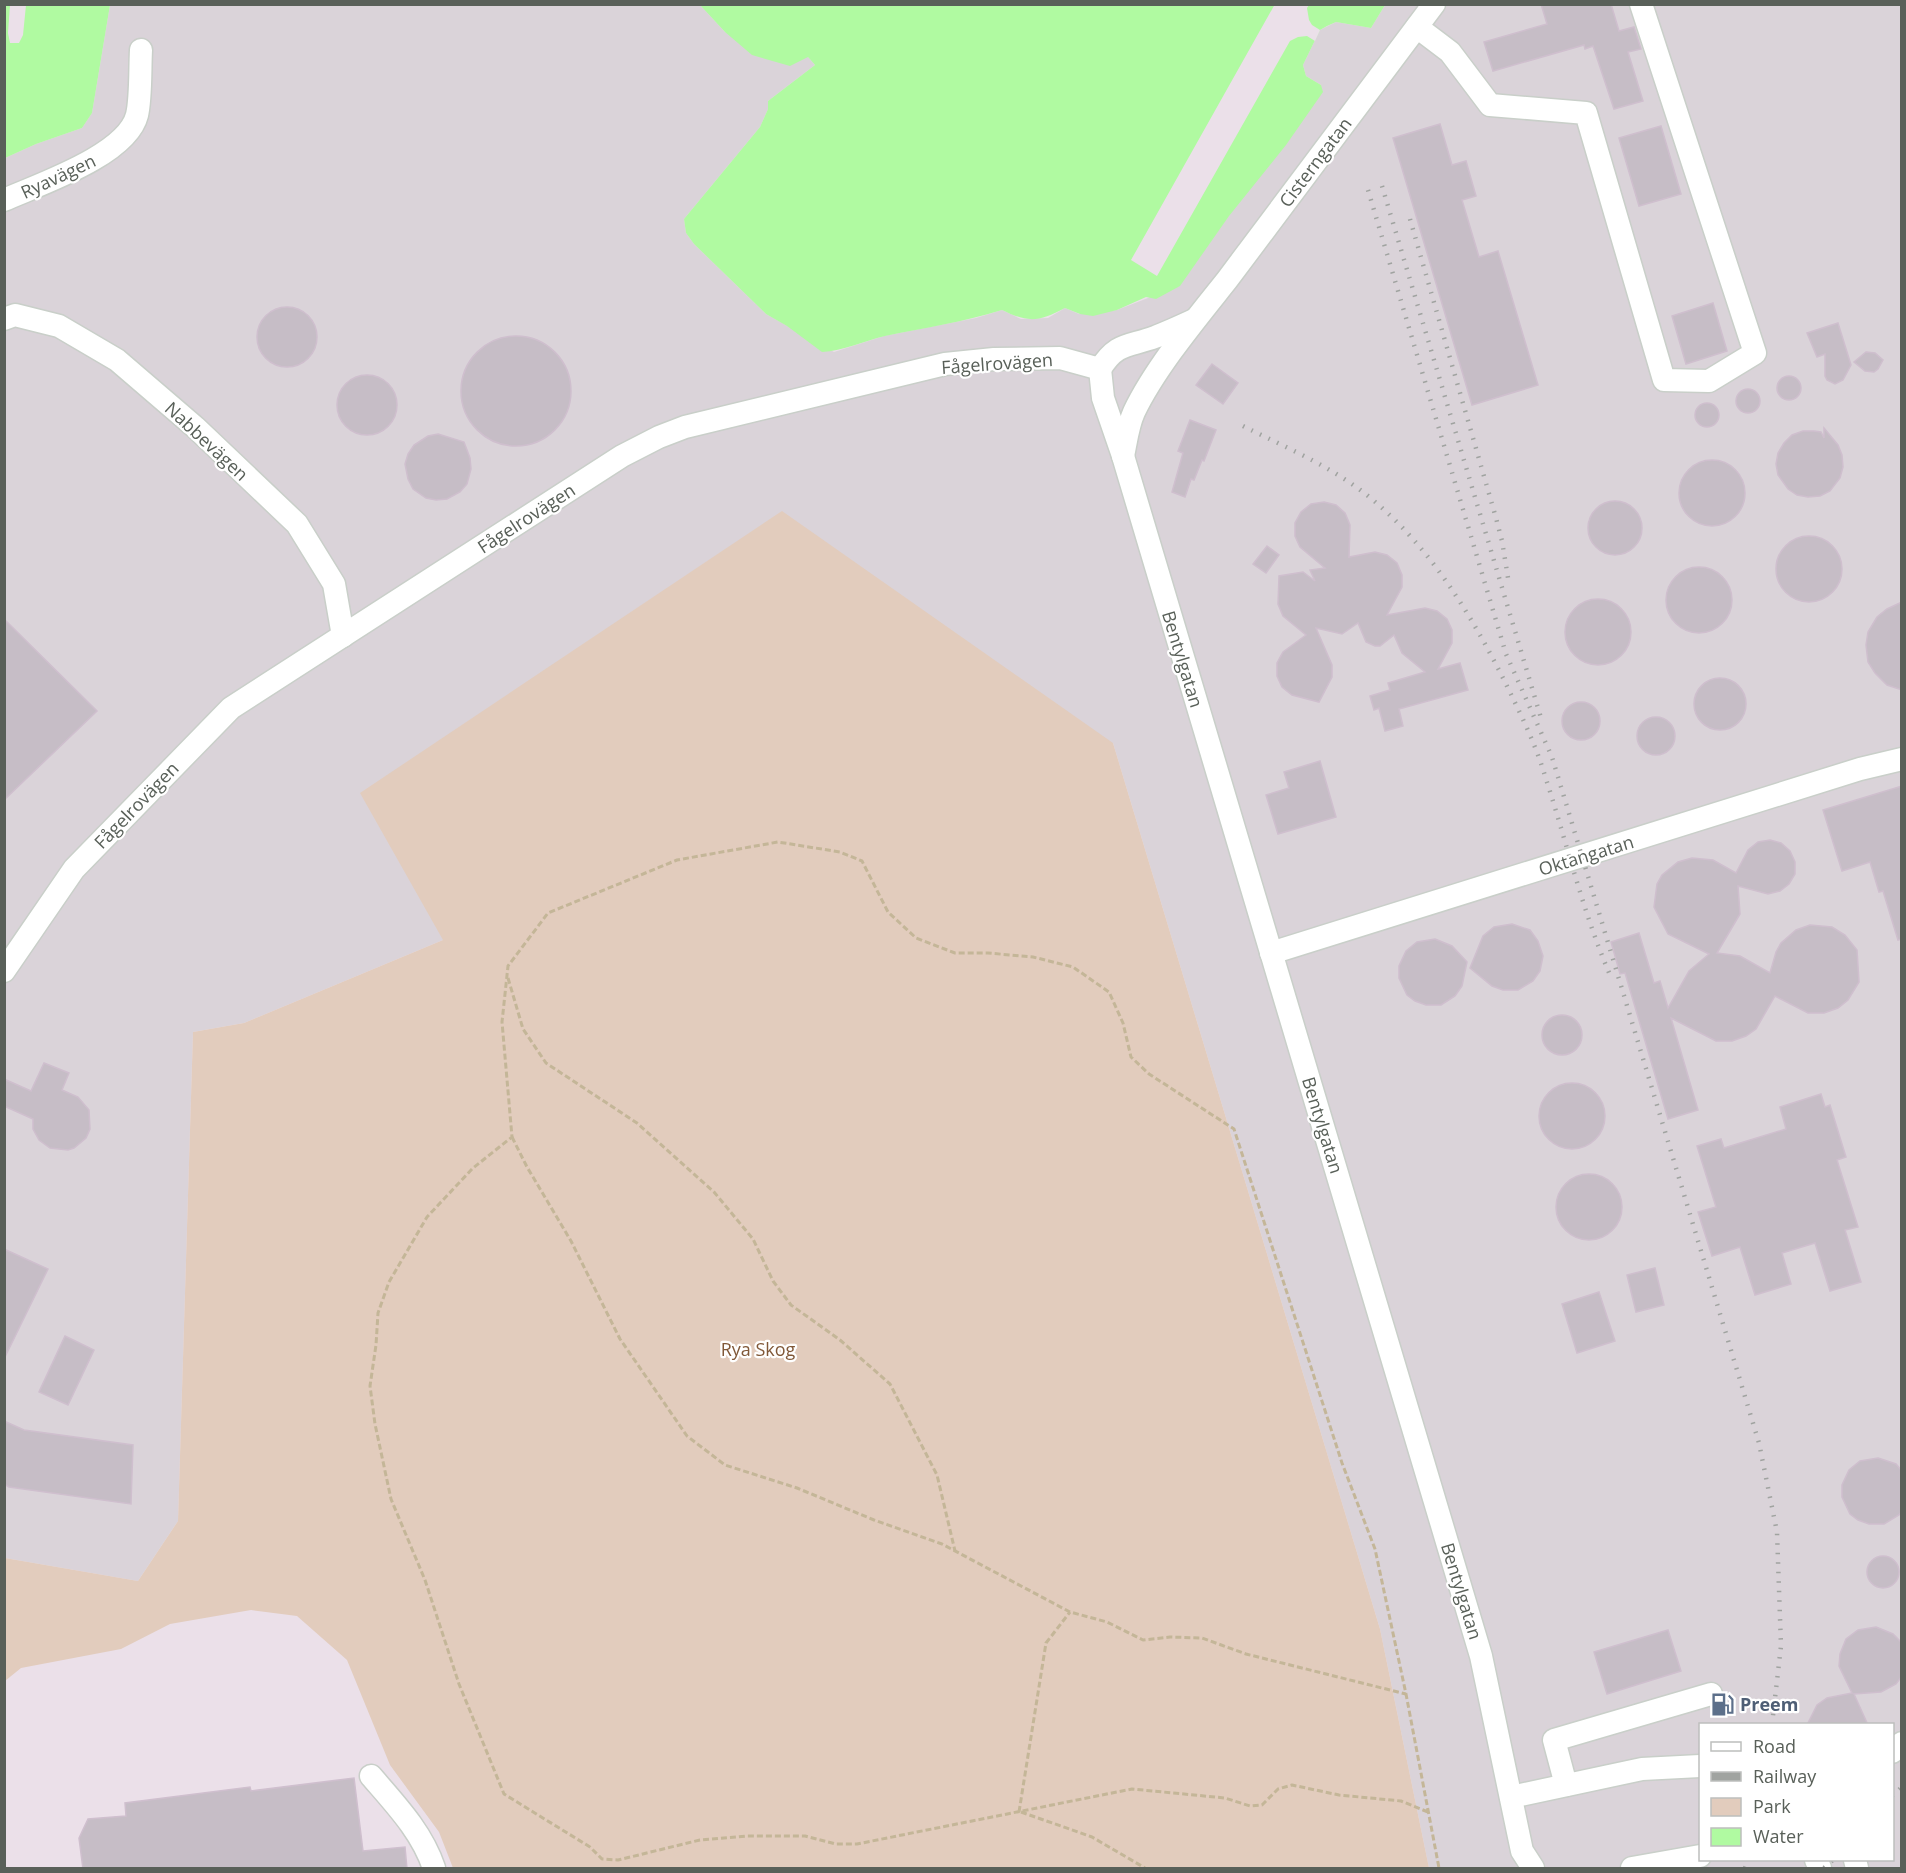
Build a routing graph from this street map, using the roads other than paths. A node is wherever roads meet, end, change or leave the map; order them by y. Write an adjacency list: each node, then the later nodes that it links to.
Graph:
1 (1434, 4): 3 (lane, Cisterngatan)
2 (1641, 4): 3 (lane)
3 (1417, 27): 7 (lane, Cisterngatan)
4 (141, 50): 5 (lane, Ryavägen)
5 (4, 200)
6 (4, 319): 10 (lane, Nabbevägen)
7 (1195, 319): 8 (lane, Cisterngatan); 9 (lane, Cisterngatan)
8 (1100, 369): 9 (lane); 10 (lane, Fågelrovägen)
9 (1123, 456): 12 (lane, Bentylgatan)
10 (344, 636): 13 (lane, Fågelrovägen)
11 (1902, 759): 12 (lane, Oktangatan)
12 (1271, 953): 18 (lane, Bentylgatan)
13 (4, 971)
14 (1711, 1694): 17 (lane)
15 (1699, 1766): 17 (lane)
16 (371, 1776): 20 (lane)
17 (1566, 1785): 18 (lane)
18 (1511, 1797): 21 (lane, Bentylgatan)
19 (1699, 1856): 22 (lane)
20 (434, 1869)
21 (1533, 1869)
22 (1632, 1869)

